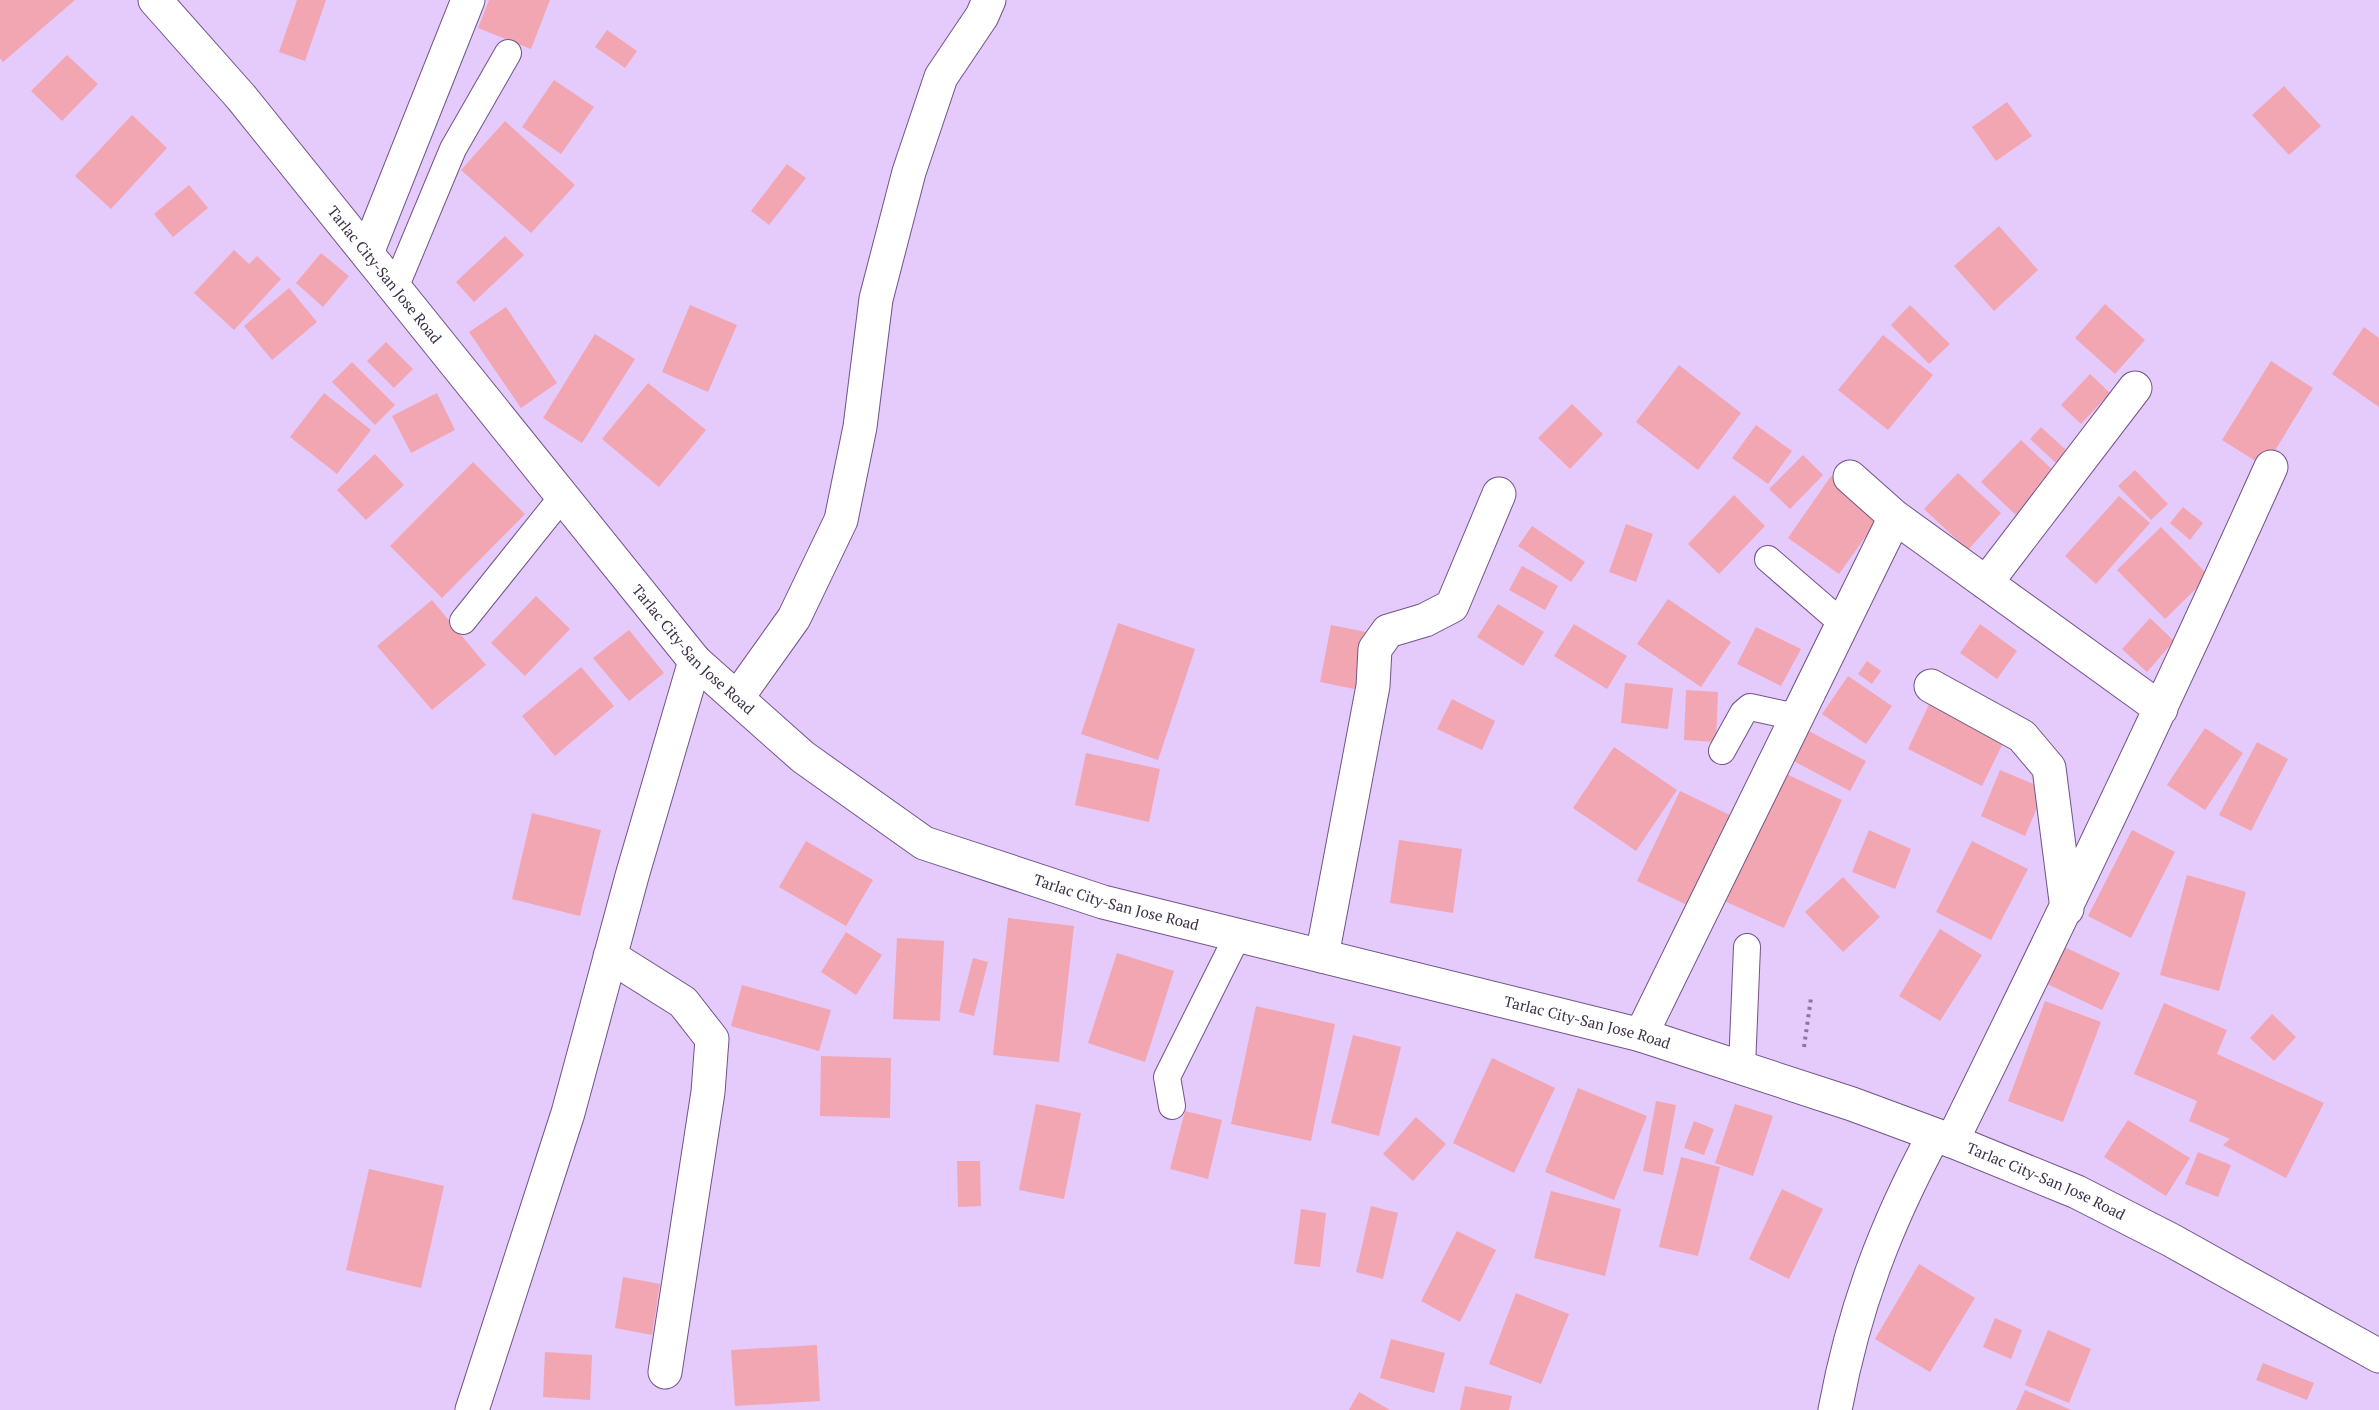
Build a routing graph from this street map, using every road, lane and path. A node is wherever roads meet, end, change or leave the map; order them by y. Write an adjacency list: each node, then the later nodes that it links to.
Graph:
1 (155, 0): 5 (street, Tarlac City-San Jose Road)
2 (468, 0): 5 (street)
3 (989, 0): 19 (street)
4 (508, 53): 6 (lane)
5 (367, 253): 6 (street, Tarlac City-San Jose Road)
6 (395, 288): 11 (street, Tarlac City-San Jose Road)
7 (2135, 388): 14 (street)
8 (2271, 467): 20 (street)
9 (1850, 477): 12 (street)
10 (1499, 495): 27 (street)
11 (562, 496): 15 (lane); 17 (street, Tarlac City-San Jose Road)
12 (1895, 516): 14 (street); 16 (street)
13 (1768, 559): 16 (lane)
14 (1986, 582): 20 (street)
15 (463, 621)
16 (1842, 623): 21 (street)
17 (695, 661): 19 (street, Tarlac City-San Jose Road); 26 (street)
18 (1930, 686): 23 (street)
19 (737, 698): 24 (street, Tarlac City-San Jose Road)
20 (2161, 709): 23 (street)
21 (1796, 717): 22 (lane); 29 (street)
22 (1722, 751)
23 (2067, 909): 33 (street)
24 (1238, 935): 27 (street, Tarlac City-San Jose Road); 32 (lane)
25 (1747, 948): 30 (lane)
26 (610, 956): 35 (street); 36 (street)
27 (1322, 956): 29 (street, Tarlac City-San Jose Road)
28 (1811, 998): 31 (path)
29 (1641, 1035): 30 (street, Tarlac City-San Jose Road)
30 (1742, 1067): 31 (street, Tarlac City-San Jose Road)
31 (1799, 1086): 33 (street, Tarlac City-San Jose Road)
32 (1172, 1106)
33 (1943, 1138): 34 (street, Tarlac City-San Jose Road); 37 (street)
34 (2379, 1356)
35 (666, 1372)
36 (472, 1410)
37 (1835, 1410)

